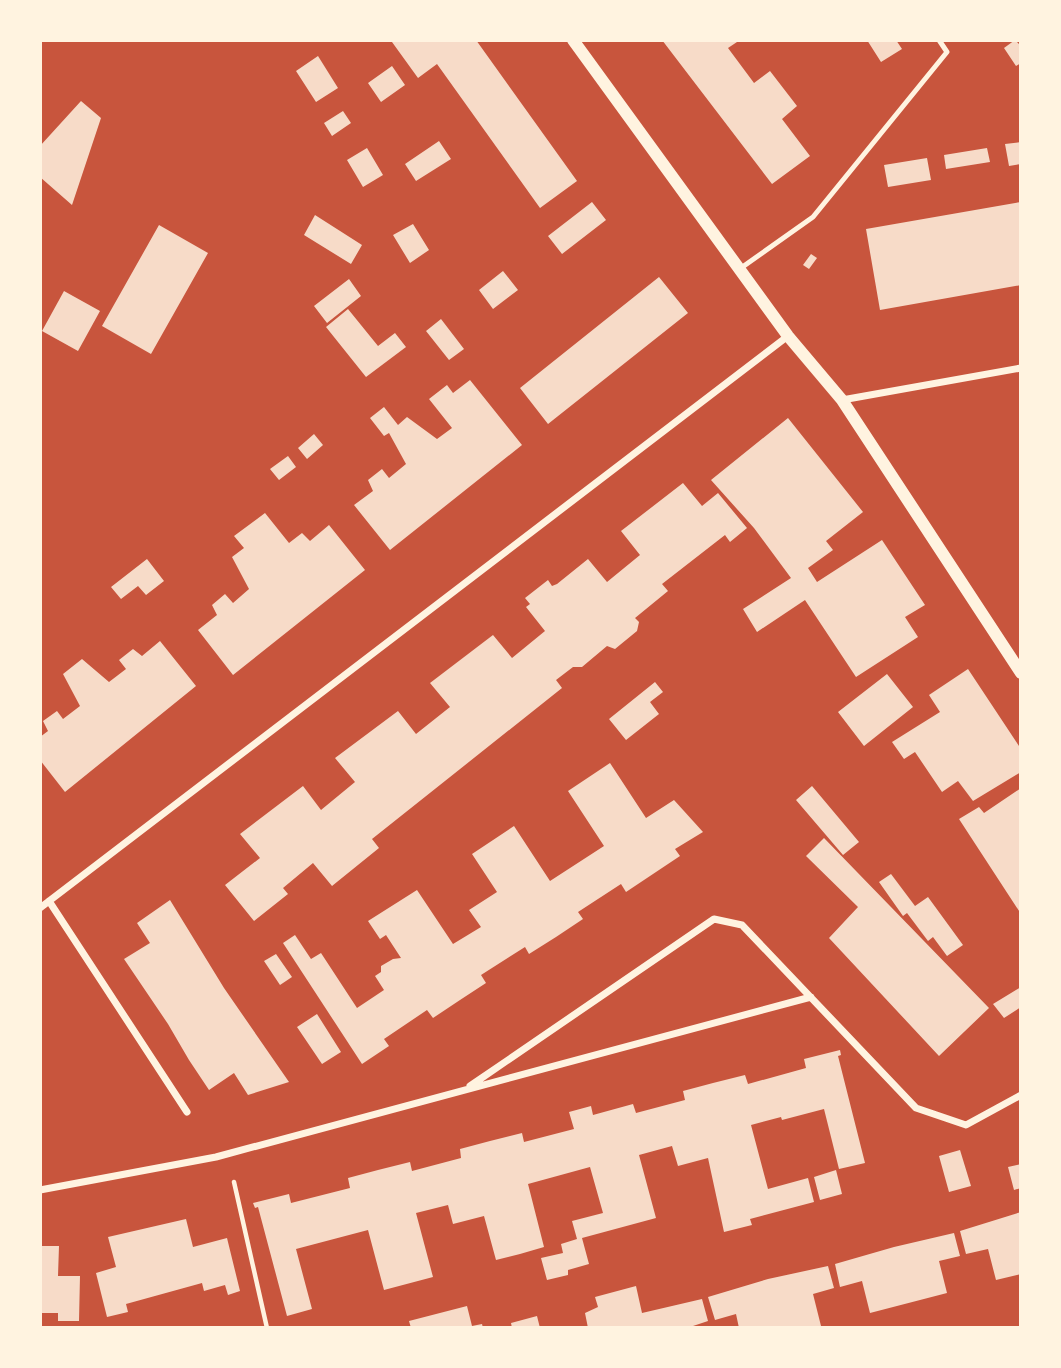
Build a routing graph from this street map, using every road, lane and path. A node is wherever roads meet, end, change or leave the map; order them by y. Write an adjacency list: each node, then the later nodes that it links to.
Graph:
1 (573, 40): 3 (street)
2 (939, 40): 3 (lane)
3 (741, 268): 4 (street)
4 (788, 336): 6 (street); 8 (street)
5 (1021, 368): 6 (street)
6 (842, 400): 7 (street)
7 (1021, 673)
8 (49, 901): 9 (street); 13 (street)
9 (40, 908)
10 (811, 997): 11 (street); 11 (street); 12 (street)
11 (464, 1090): 14 (street)
12 (1021, 1095)
13 (187, 1112)
14 (216, 1157): 15 (street); 16 (path)
15 (40, 1190)
16 (267, 1328)

